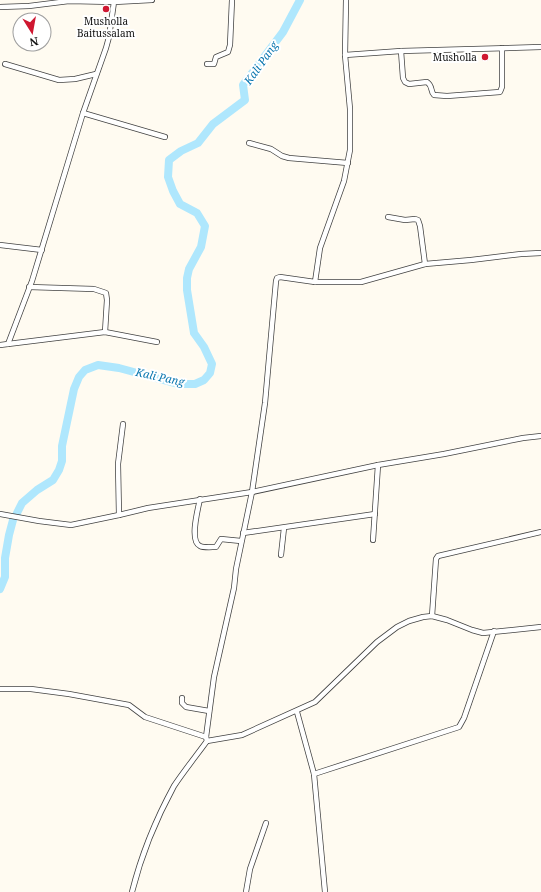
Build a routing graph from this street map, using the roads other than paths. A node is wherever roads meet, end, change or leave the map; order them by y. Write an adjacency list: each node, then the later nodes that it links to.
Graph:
1 (152, 0): 4 (street)
2 (232, 0): 11 (street)
3 (346, 0): 9 (street)
4 (114, 2): 5 (street); 12 (street)
5 (0, 7)
6 (541, 47): 7 (street)
7 (502, 48): 8 (street); 8 (street)
8 (401, 51): 9 (street)
9 (345, 55): 16 (street)
10 (5, 64): 12 (street)
11 (207, 64)
12 (96, 74): 13 (street)
13 (83, 113): 14 (street); 19 (street)
14 (165, 137)
15 (249, 143): 16 (street)
16 (348, 162): 22 (street)
17 (388, 217): 21 (street)
18 (0, 245): 19 (street)
19 (42, 250): 23 (street)
20 (541, 253): 21 (street)
21 (425, 264): 22 (street)
22 (315, 282): 31 (street)
23 (29, 287): 24 (street); 26 (street)
24 (105, 332): 25 (street); 26 (street)
25 (157, 342)
26 (8, 344): 27 (street)
27 (0, 345)
28 (123, 424): 35 (street)
29 (541, 436): 30 (street)
30 (378, 465): 31 (street); 34 (street)
31 (252, 492): 32 (street); 38 (street)
32 (200, 499): 35 (street); 40 (street)
33 (0, 514): 35 (street)
34 (375, 514): 36 (street); 39 (street)
35 (119, 515)
36 (284, 528): 38 (street); 41 (street)
37 (541, 532): 42 (street)
38 (243, 533): 40 (street)
39 (373, 540)
40 (241, 541): 47 (street)
41 (281, 555)
42 (432, 616): 44 (street); 48 (street)
43 (541, 626): 44 (street)
44 (494, 631): 50 (street)
45 (0, 689): 49 (street)
46 (182, 698): 47 (street)
47 (209, 711): 49 (street)
48 (296, 712): 49 (street); 50 (street)
49 (206, 739): 52 (street)
50 (313, 772): 54 (street)
51 (266, 823): 53 (street)
52 (132, 892)
53 (246, 892)
54 (325, 892)

